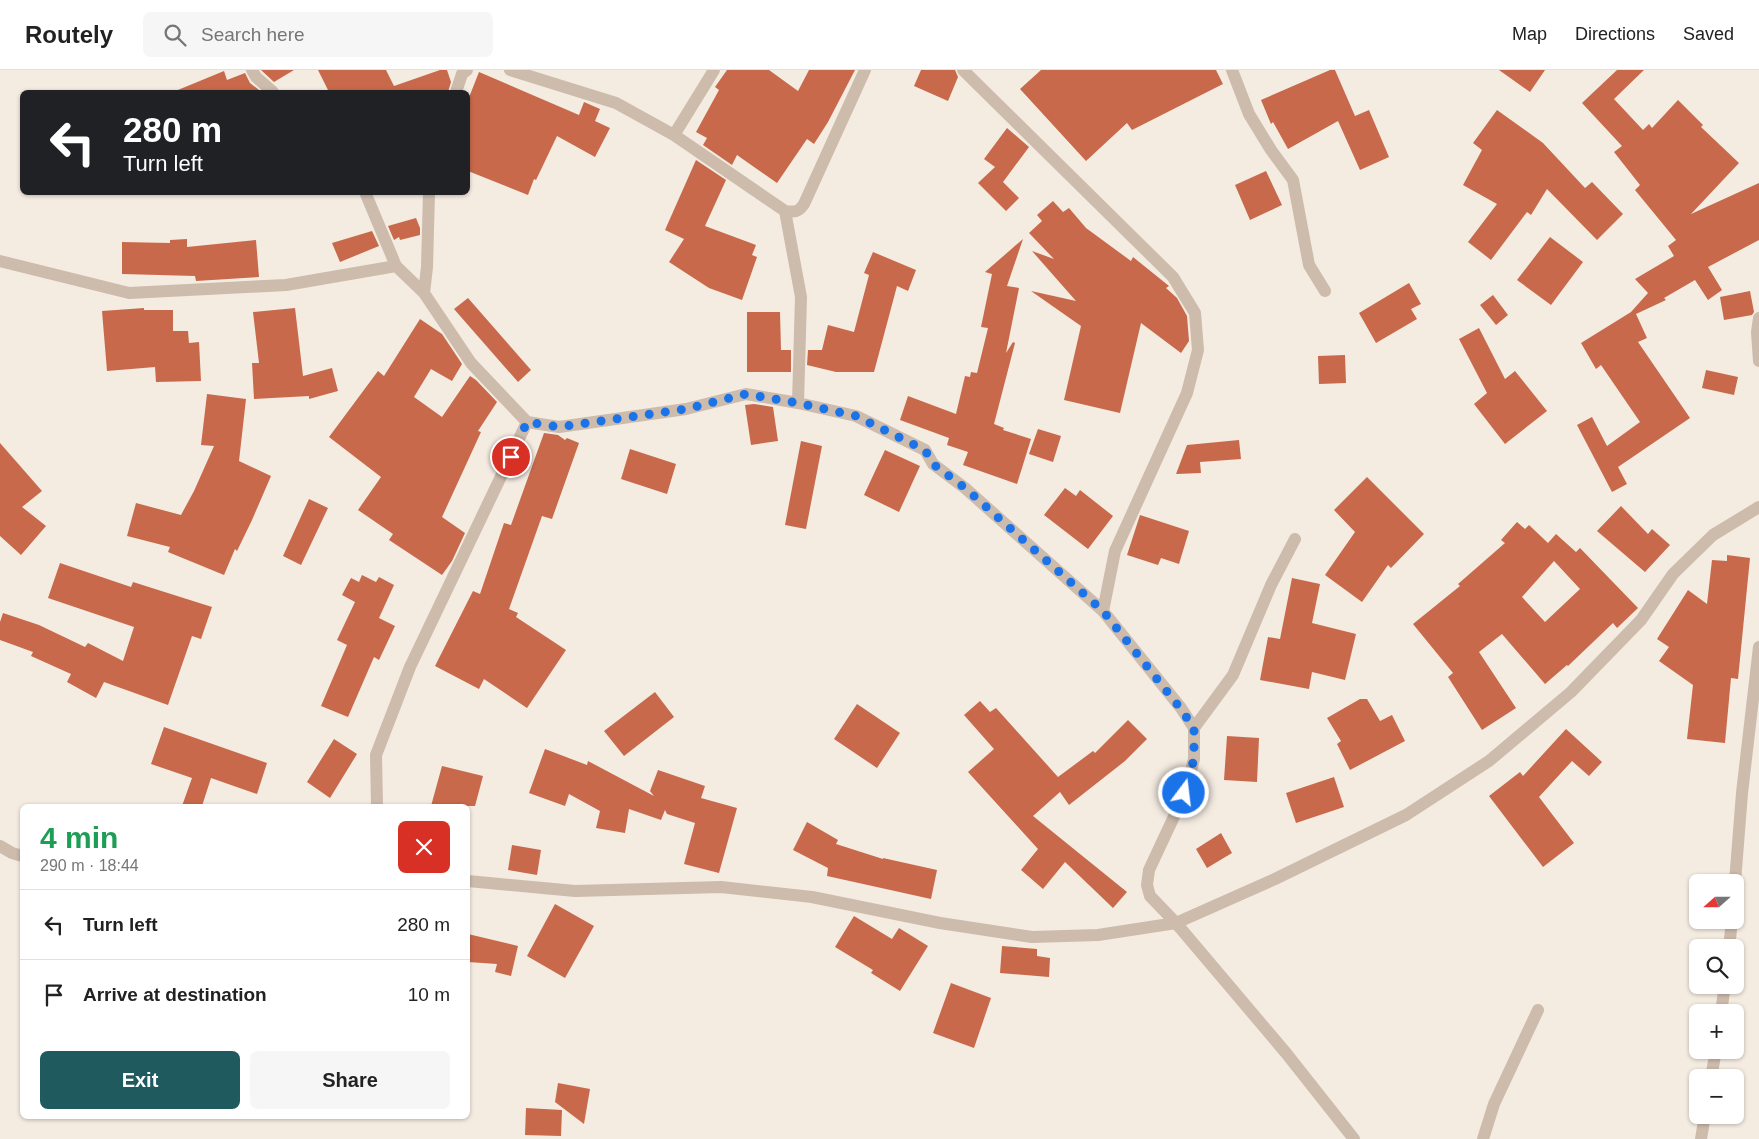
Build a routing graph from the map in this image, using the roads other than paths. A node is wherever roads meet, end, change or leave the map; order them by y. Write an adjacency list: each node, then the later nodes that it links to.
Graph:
1 (252, 70): 8 (street)
2 (467, 70): 9 (street)
3 (510, 70): 10 (street)
4 (714, 70): 10 (street)
5 (865, 70): 13 (street)
6 (963, 70): 24 (street)
7 (1232, 70): 16 (street)
8 (271, 90)
9 (457, 90)
10 (674, 135): 13 (street)
11 (366, 195): 15 (street)
12 (429, 195): 17 (street)
13 (785, 211): 20 (street)
14 (0, 260): 15 (street)
15 (396, 266): 17 (street)
16 (1325, 291)
17 (424, 293): 21 (street)
18 (1759, 318): 19 (street)
19 (1759, 361)
20 (798, 403): 21 (street); 24 (street)
21 (527, 422): 27 (street)
22 (1759, 507): 32 (street)
23 (1295, 539): 26 (street)
24 (1103, 611): 26 (street)
25 (1759, 647): 30 (street)
26 (1194, 728): 32 (street)
27 (376, 804)
28 (0, 846): 29 (street)
29 (20, 855)
30 (1736, 874)
31 (470, 881): 32 (street)
32 (1176, 923): 35 (street)
33 (1538, 1010): 36 (street)
34 (1704, 1124): 37 (street)
35 (1354, 1139)
36 (1483, 1139)
37 (1701, 1139)

